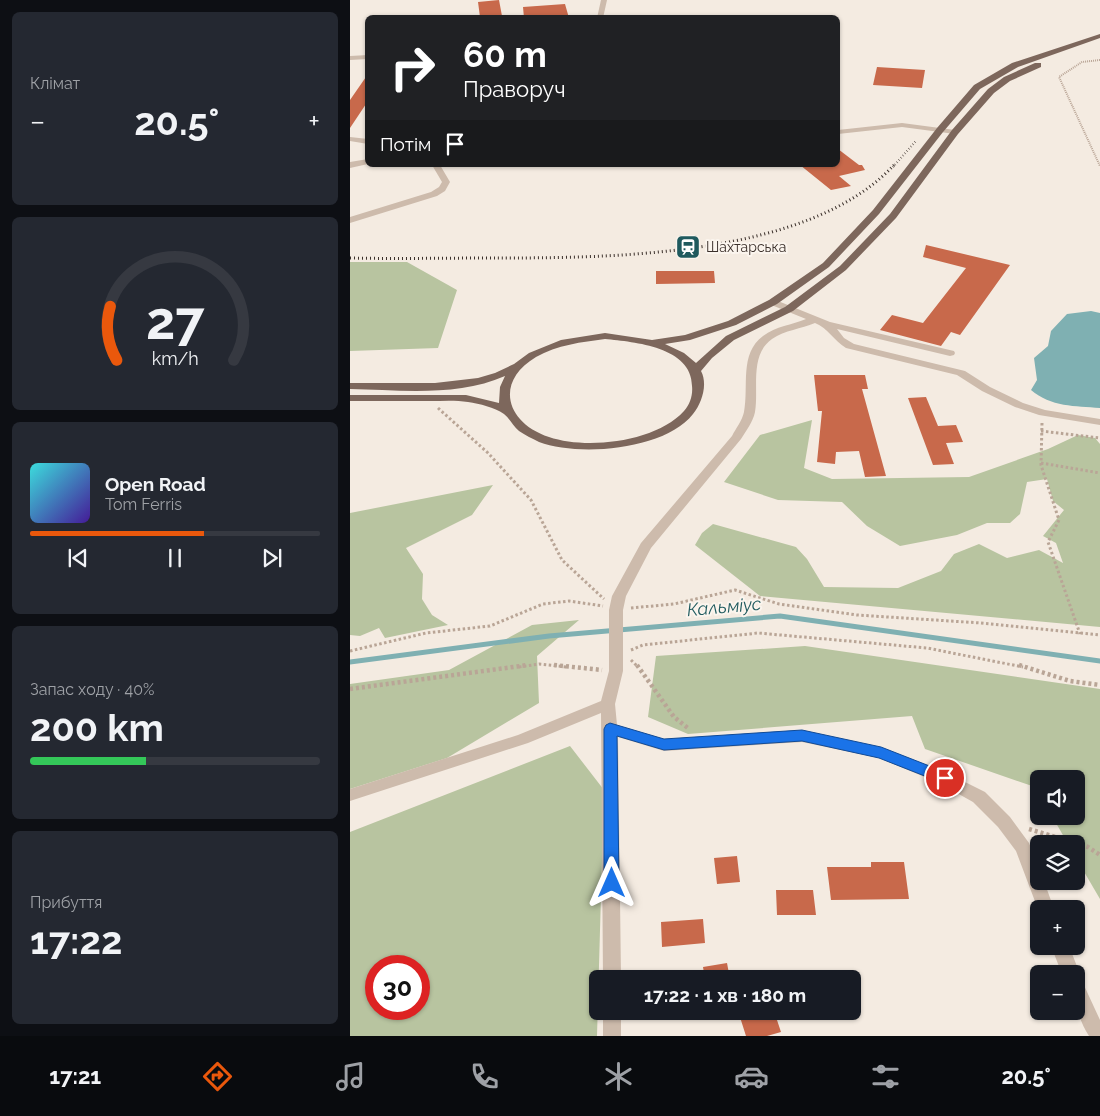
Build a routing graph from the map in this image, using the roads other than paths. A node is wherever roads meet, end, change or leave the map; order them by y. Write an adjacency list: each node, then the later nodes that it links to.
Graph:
1 (604, 0): 2 (street)
2 (601, 15)
3 (1100, 36): 7 (main road)
4 (1100, 44): 9 (main road)
5 (365, 57): 6 (street)
6 (350, 58)
7 (940, 130): 8 (street); 9 (street); 18 (main road)
8 (840, 132)
9 (956, 132): 19 (main road)
10 (350, 139): 11 (street)
11 (365, 142)
12 (365, 154): 13 (street)
13 (350, 156)
14 (365, 162): 15 (street)
15 (350, 165)
16 (437, 167): 17 (street)
17 (350, 220)
18 (773, 302): 19 (street); 22 (main road)
19 (789, 309): 20 (street); 25 (main road)
20 (815, 319): 21 (street); 30 (street)
21 (827, 324): 23 (street); 29 (street)
22 (654, 343): 24 (main road); 25 (main road)
23 (950, 353)
24 (533, 355): 26 (main road); 28 (main road)
25 (695, 371): 28 (main road)
26 (350, 386)
27 (350, 398): 28 (main road)
28 (508, 412)
29 (1100, 422)
30 (608, 704): 31 (street); 32 (street)
31 (610, 729): 33 (street); 34 (street)
32 (350, 795)
33 (1043, 900)
34 (612, 970)
35 (1085, 1008): 38 (street)
36 (612, 1020): 37 (street)
37 (612, 1036)
38 (1100, 1036)

